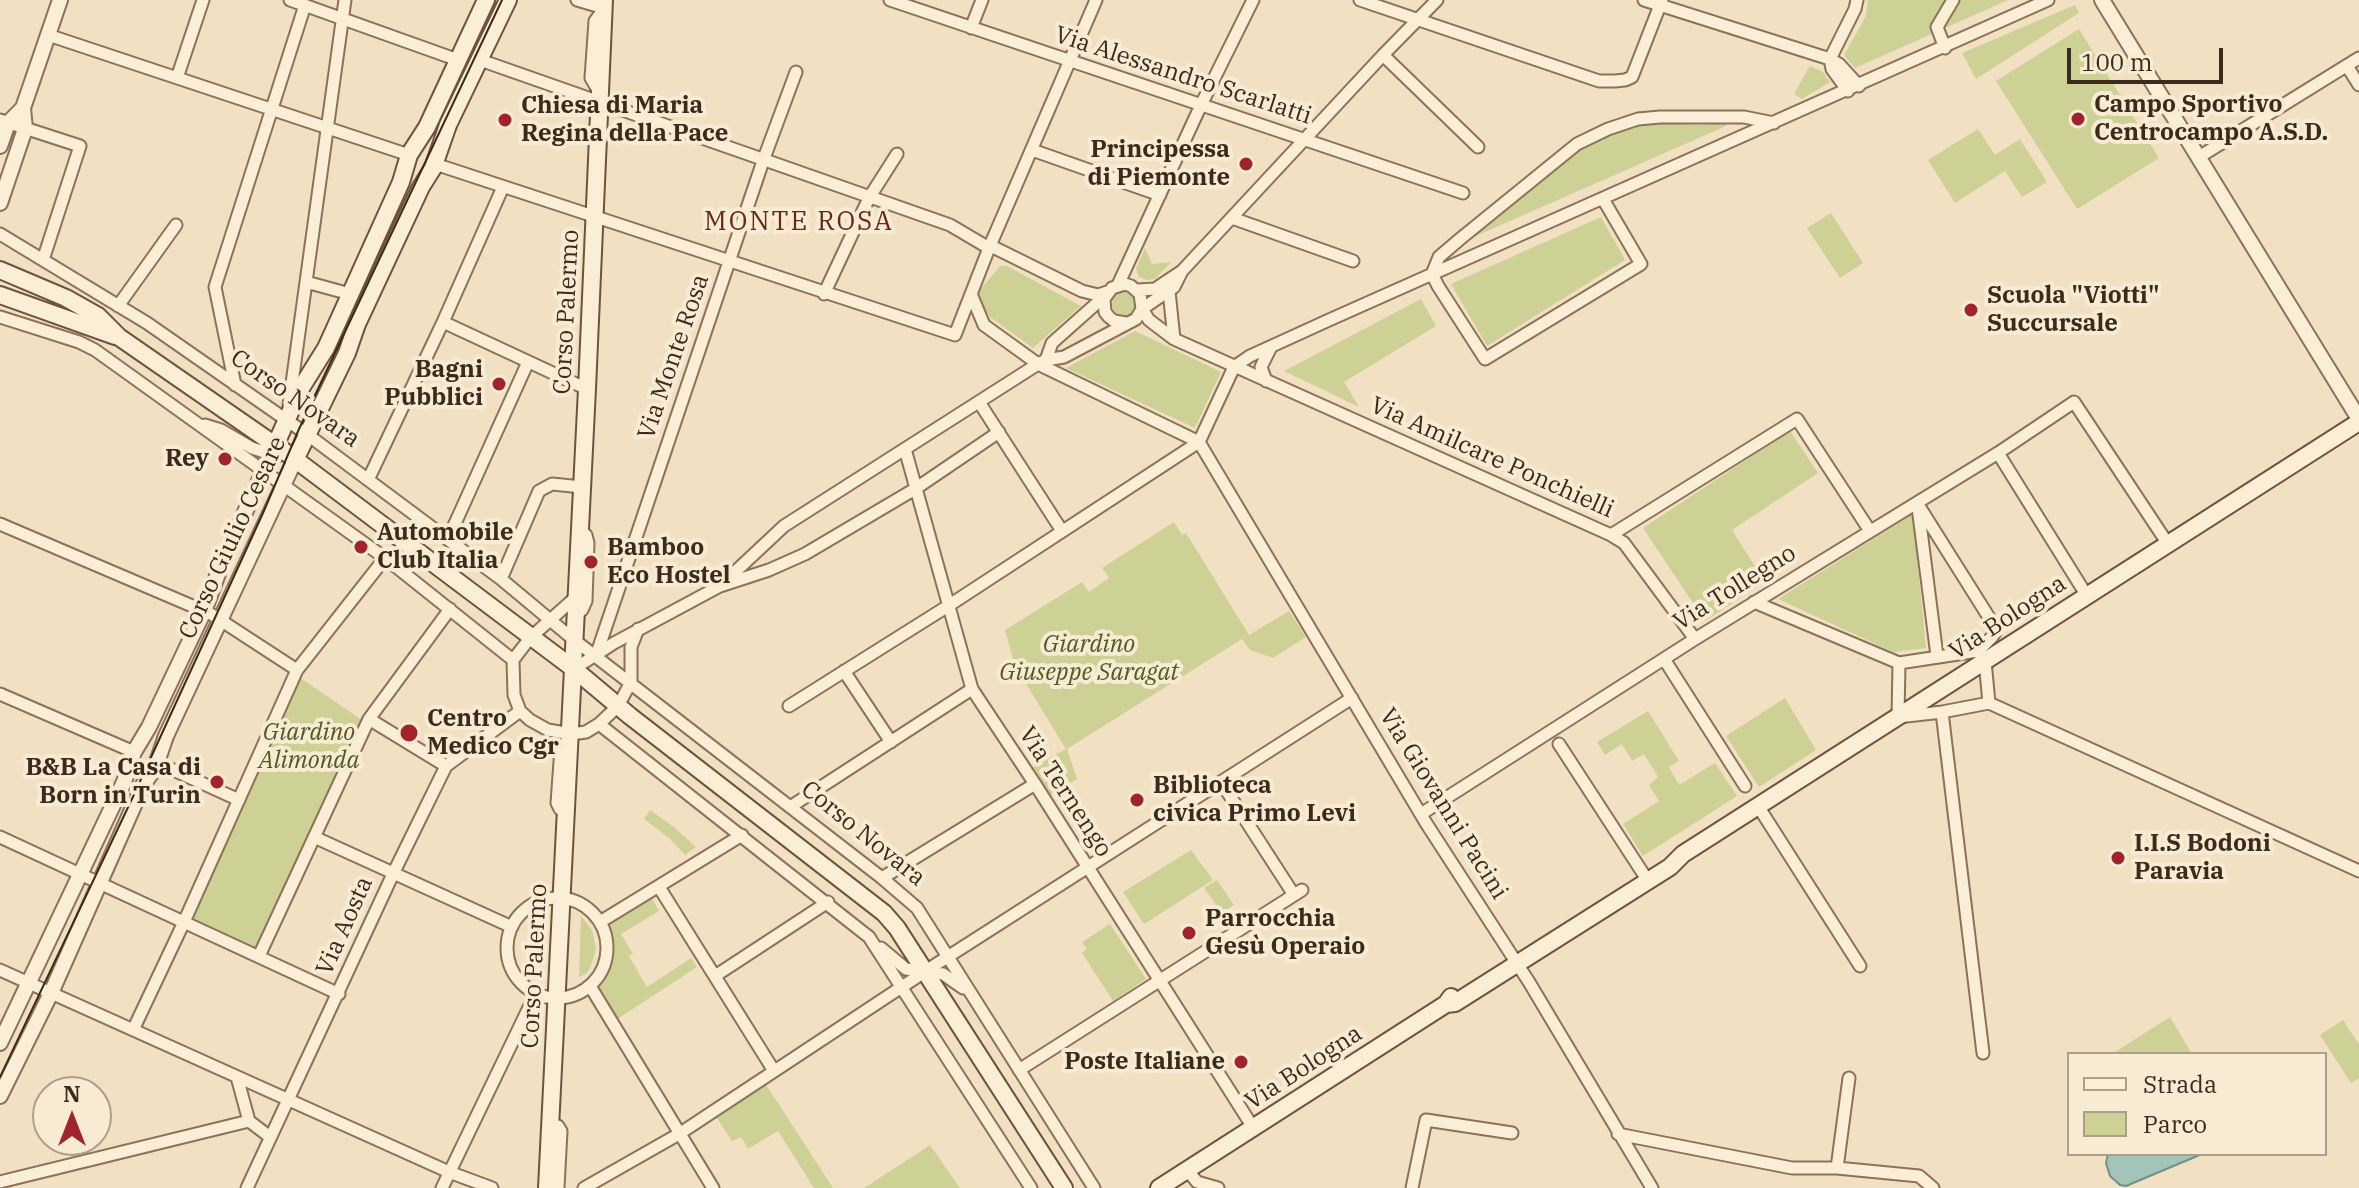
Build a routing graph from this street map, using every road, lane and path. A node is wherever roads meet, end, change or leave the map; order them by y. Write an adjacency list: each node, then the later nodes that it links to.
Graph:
1 (60, 0): 25 (street)
2 (203, 0): 35 (street)
3 (290, 0): 19 (street)
4 (345, 0): 22 (street)
5 (486, 0): 30 (main road, Corso Giulio Cesare)
6 (508, 0): 31 (main road, Corso Giulio Cesare)
7 (577, 0): 21 (street)
8 (890, 0): 24 (street, Via Alessandro Scarlatti)
9 (982, 0): 24 (street)
10 (1096, 0): 32 (street)
11 (1253, 0): 39 (street)
12 (1360, 0): 23 (street)
13 (1437, 0): 23 (street)
14 (1644, 0): 18 (street)
15 (1953, 0): 26 (street)
16 (2048, 0): 26 (street)
17 (2102, 0): 52 (street)
18 (1661, 3): 23 (street); 29 (street)
19 (305, 5): 22 (street); 41 (street)
20 (1856, 5): 29 (street)
21 (604, 6): 38 (main road, Corso Palermo)
22 (342, 19): 30 (street); 44 (street)
23 (1420, 19): 27 (street)
24 (971, 28): 32 (street, Via Alessandro Scarlatti)
25 (48, 35): 35 (street); 40 (street)
26 (1945, 48): 37 (street)
27 (1383, 55): 46 (street); 48 (street)
28 (2359, 58): 33 (street)
29 (1830, 59): 37 (street)
30 (458, 60): 51 (main road, Corso Giulio Cesare)
31 (480, 60): 38 (street); 54 (main road, Corso Giulio Cesare)
32 (1070, 62): 39 (street, Via Alessandro Scarlatti); 49 (street)
33 (2347, 66): 36 (street); 52 (street)
34 (796, 72): 53 (street, Via Monte Rosa)
35 (177, 78): 41 (street)
36 (2359, 85)
37 (1854, 88): 43 (street)
38 (600, 98): 53 (street); 61 (main road, Corso Palermo)
39 (1201, 105): 46 (street, Via Alessandro Scarlatti); 57 (street)
40 (23, 108): 42 (street); 45 (street)
41 (273, 111): 44 (street); 93 (street)
42 (4, 122): 45 (street); 47 (street)
43 (1775, 123): 59 (street); 71 (street)
44 (328, 128): 51 (street); 72 (street)
45 (25, 129): 60 (street); 66 (street)
46 (1305, 140): 56 (street, Via Alessandro Scarlatti); 62 (street)
47 (0, 146)
48 (1478, 147)
49 (1032, 150): 57 (street); 65 (street)
50 (897, 154): 58 (street)
51 (409, 155): 76 (main road, Corso Giulio Cesare)
52 (2199, 157): 98 (street)
53 (763, 161): 58 (street); 68 (street, Via Monte Rosa)
54 (435, 164): 55 (street); 100 (main road, Corso Giulio Cesare)
55 (503, 187): 61 (street); 84 (street)
56 (1463, 193)
57 (1160, 195): 73 (street)
58 (869, 198): 65 (street); 77 (street)
59 (1603, 199): 71 (street); 71 (street)
60 (0, 203)
61 (595, 216): 68 (street); 94 (main road, Corso Palermo)
62 (1232, 218): 67 (street); 70 (street)
63 (176, 225): 81 (street)
64 (0, 234): 66 (street, Corso Novara)
65 (990, 247): 78 (street); 80 (street)
66 (43, 260): 81 (street, Corso Novara)
67 (1353, 261)
68 (730, 262): 77 (street); 134 (street, Via Monte Rosa)
69 (0, 270): 86 (main road, Corso Novara)
70 (1182, 271): 74 (street); 75 (street)
71 (1432, 274): 88 (street)
72 (306, 282): 76 (street); 97 (street)
73 (1118, 285): 74 (street); 80 (street)
74 (1137, 290): 82 (street)
75 (1169, 291): 82 (street); 87 (street)
76 (350, 294): 97 (main road, Corso Giulio Cesare)
77 (824, 294): 78 (street)
78 (971, 294): 90 (street)
79 (0, 295): 86 (main road, Corso Novara)
80 (1106, 296): 85 (street); 90 (street)
81 (118, 306): 93 (street, Corso Novara)
82 (1142, 309): 85 (street); 87 (street, Via Amilcare Ponchielli)
83 (0, 317): 96 (street)
84 (443, 322): 89 (street); 107 (street)
85 (1126, 323): 90 (street)
86 (119, 337): 103 (main road, Corso Novara)
87 (1174, 339): 91 (street, Via Amilcare Ponchielli)
88 (1271, 347): 91 (street); 92 (street)
89 (528, 362): 94 (street); 117 (street)
90 (1042, 362): 95 (street); 101 (street)
91 (1234, 367): 92 (street, Via Amilcare Ponchielli); 101 (street)
92 (1266, 381): 116 (street, Via Amilcare Ponchielli)
93 (235, 385): 97 (street, Corso Novara)
94 (587, 389): 109 (main road, Corso Palermo)
95 (979, 402): 99 (street); 102 (street)
96 (193, 421): 103 (street); 106 (street)
97 (286, 421): 100 (street, Corso Novara); 103 (main road, Corso Giulio Cesare)
98 (2359, 421): 118 (main road, Via Bologna)
99 (999, 432): 110 (street); 113 (street)
100 (308, 435): 105 (main road, Corso Giulio Cesare); 107 (street, Corso Novara)
101 (1199, 442): 113 (street); 146 (street, Via Giovanni Pacini)
102 (905, 449): 110 (street, Via Ternengo); 121 (street)
103 (273, 450): 105 (main road, Corso Novara); 106 (street, Corso Giulio Cesare)
104 (1998, 453): 111 (street, Via Tollegno); 118 (street, Via Tollegno); 123 (street)
105 (295, 460): 108 (street, Corso Giulio Cesare); 131 (main road, Corso Novara)
106 (264, 472): 108 (street); 128 (street, Corso Giulio Cesare)
107 (368, 480): 117 (street, Corso Novara)
108 (284, 486): 119 (street); 128 (street, Corso Giulio Cesare)
109 (582, 487): 115 (main road, Corso Palermo); 120 (street)
110 (915, 489): 121 (street); 125 (street, Via Ternengo)
111 (1917, 503): 114 (street, Via Tollegno); 135 (street); 136 (street)
112 (0, 524): 128 (street)
113 (1062, 531): 125 (street)
114 (1870, 531): 116 (street); 124 (street, Via Tollegno)
115 (580, 532): 122 (main road, Corso Palermo); 127 (street, Corso Palermo)
116 (1611, 535): 132 (street, Via Amilcare Ponchielli)
117 (448, 539): 120 (street, Corso Novara)
118 (2168, 544): 123 (main road, Via Bologna)
119 (385, 558): 126 (street); 141 (street)
120 (501, 579): 129 (street, Corso Novara)
121 (720, 586): 130 (street)
122 (577, 596): 127 (main road, Corso Palermo); 129 (street)
123 (2087, 596): 136 (main road, Via Bologna)
124 (1754, 602): 132 (street, Via Tollegno); 139 (street)
125 (948, 606): 142 (street); 144 (street, Via Ternengo)
126 (450, 609): 138 (street); 153 (street)
127 (576, 613): 133 (main road, Corso Palermo)
128 (212, 614): 141 (street); 158 (street, Corso Giulio Cesare); 159 (street, Corso Giulio Cesare)
129 (550, 620): 131 (street); 133 (street, Corso Novara)
130 (638, 629): 134 (street); 143 (street)
131 (530, 638): 138 (street); 140 (main road, Corso Novara)
132 (1695, 639): 137 (street, Via Tollegno)
133 (575, 640): 134 (street, Corso Novara); 140 (main road, Corso Palermo)
134 (596, 656): 140 (street); 143 (street, Corso Novara)
135 (1937, 656): 136 (street); 139 (street)
136 (1982, 656): 147 (street); 152 (main road, Via Bologna)
137 (1664, 659): 163 (street); 167 (street, Via Tollegno)
138 (513, 660): 150 (street)
139 (1899, 663): 152 (street)
140 (574, 669): 148 (main road, Corso Novara); 155 (main road, Corso Palermo)
141 (297, 670): 164 (street)
142 (844, 671): 149 (street); 156 (street)
143 (631, 682): 148 (street); 166 (street, Corso Novara)
144 (972, 689): 156 (street); 162 (street, Via Ternengo)
145 (0, 694): 158 (street)
146 (1352, 698): 161 (street); 167 (street, Via Giovanni Pacini)
147 (1989, 703): 151 (street); 172 (street)
148 (618, 706): 154 (street); 190 (main road, Corso Novara)
149 (789, 706)
150 (520, 711): 155 (street); 160 (street, Via Aosta)
151 (1942, 712): 152 (street); 203 (street)
152 (1898, 717): 165 (main road, Via Bologna)
153 (369, 719): 160 (street); 170 (street)
154 (599, 724): 155 (street); 168 (street)
155 (570, 738): 179 (main road, Corso Palermo)
156 (891, 742): 166 (street)
157 (1559, 744): 176 (street)
158 (134, 752): 174 (street, Corso Giulio Cesare)
159 (158, 763): 164 (street); 174 (street, Corso Giulio Cesare)
160 (446, 766): 173 (street, Via Aosta)
161 (1221, 782): 171 (street); 192 (street)
162 (1035, 784): 171 (street, Via Ternengo); 175 (street)
163 (1745, 786)
164 (239, 800): 181 (street)
165 (1758, 806): 176 (main road, Via Bologna); 188 (street)
166 (790, 807): 175 (street, Corso Novara)
167 (1421, 814): 187 (street, Via Giovanni Pacini)
168 (742, 835): 178 (street); 180 (street)
169 (0, 837): 174 (street)
170 (314, 837): 173 (street); 185 (street)
171 (1087, 868): 186 (street); 192 (street, Via Ternengo)
172 (2355, 869): 177 (street)
173 (393, 874): 183 (street); 198 (street, Via Aosta)
174 (89, 877): 181 (street); 193 (street, Corso Giulio Cesare); 196 (street, Corso Giulio Cesare)
175 (882, 878): 186 (street, Corso Novara)
176 (1645, 878): 187 (main road, Via Bologna)
177 (2359, 878)
178 (659, 887): 182 (street); 191 (street)
179 (563, 898): 182 (street); 183 (street); 200 (main road, Corso Palermo)
180 (828, 902): 184 (street); 191 (street)
181 (184, 922): 185 (street); 201 (street)
182 (600, 922): 194 (street)
183 (512, 927): 197 (street)
184 (869, 937): 190 (street); 195 (street)
185 (259, 956): 198 (street)
186 (948, 957): 190 (street); 199 (street, Corso Novara)
187 (1515, 960): 212 (main road, Via Bologna); 215 (street, Via Giovanni Pacini)
188 (1860, 966)
189 (0, 970): 193 (street)
190 (924, 972): 195 (street); 199 (street); 230 (main road, Corso Novara)
191 (715, 976): 205 (street)
192 (1161, 980): 204 (street); 212 (street, Via Ternengo)
193 (31, 984): 196 (street); 202 (street, Corso Giulio Cesare)
194 (590, 986): 200 (street); 214 (street)
195 (902, 987): 205 (street); 222 (street)
196 (51, 993): 201 (street); 208 (street, Corso Giulio Cesare)
197 (536, 993): 200 (street); 219 (street)
198 (339, 994): 209 (street, Via Aosta)
199 (970, 994): 204 (street, Corso Novara)
200 (558, 998): 211 (main road, Corso Palermo)
201 (133, 1030): 206 (street)
202 (0, 1043)
203 (1983, 1053)
204 (1019, 1070): 231 (street, Corso Novara)
205 (774, 1071): 214 (street)
206 (237, 1077): 209 (street); 210 (street)
207 (1849, 1078): 217 (street)
208 (0, 1096)
209 (288, 1098): 216 (street, Via Aosta); 219 (street)
210 (249, 1121): 216 (street); 220 (street)
211 (551, 1124): 226 (main road, Corso Palermo); 227 (street, Corso Palermo)
212 (1254, 1129): 218 (main road, Via Bologna)
213 (1512, 1133): 234 (street)
214 (679, 1134): 228 (street); 229 (street)
215 (1618, 1134): 217 (street); 235 (street, Via Giovanni Pacini)
216 (270, 1137): 223 (street, Via Aosta)
217 (1837, 1168): 236 (street)
218 (1188, 1171): 221 (street); 232 (main road, Via Bologna)
219 (449, 1172): 224 (street); 225 (street)
220 (0, 1182)
221 (1200, 1186): 233 (street)
222 (1031, 1187)
223 (247, 1188)
224 (442, 1188)
225 (492, 1188)
226 (547, 1188)
227 (558, 1188)
228 (584, 1188)
229 (713, 1188)
230 (1064, 1188)
231 (1094, 1188)
232 (1159, 1188)
233 (1218, 1188)
234 (1412, 1188)
235 (1652, 1188)
236 (1933, 1188)

